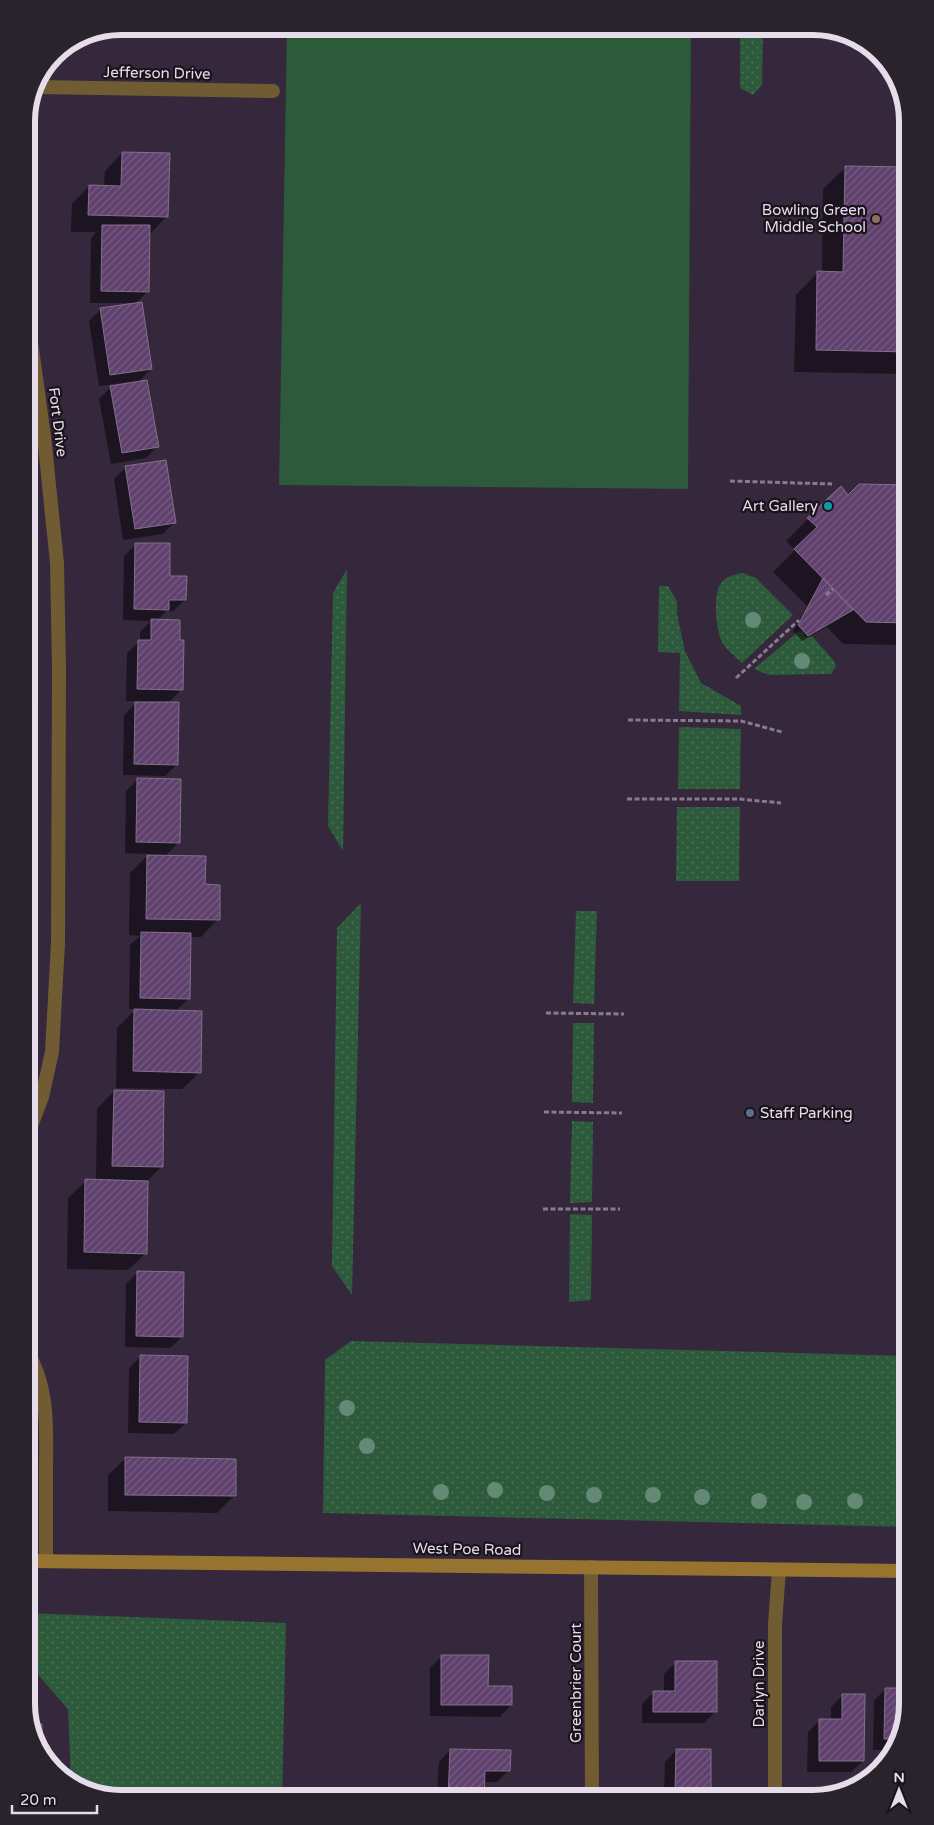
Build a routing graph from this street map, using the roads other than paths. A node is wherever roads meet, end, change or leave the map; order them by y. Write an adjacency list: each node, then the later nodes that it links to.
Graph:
1 (43, 87): 2 (street, Jefferson Drive)
2 (273, 91)
3 (35, 370): 4 (street, Fort Drive)
4 (35, 1115)
5 (35, 1366): 7 (street)
6 (35, 1561): 7 (main road, West Poe Road)
7 (46, 1561): 8 (main road, West Poe Road)
8 (592, 1567): 9 (main road, West Poe Road); 11 (street, Greenbrier Court)
9 (779, 1570): 10 (main road, West Poe Road); 12 (street, Darlyn Drive)
10 (899, 1571)
11 (592, 1790)
12 (775, 1790)

